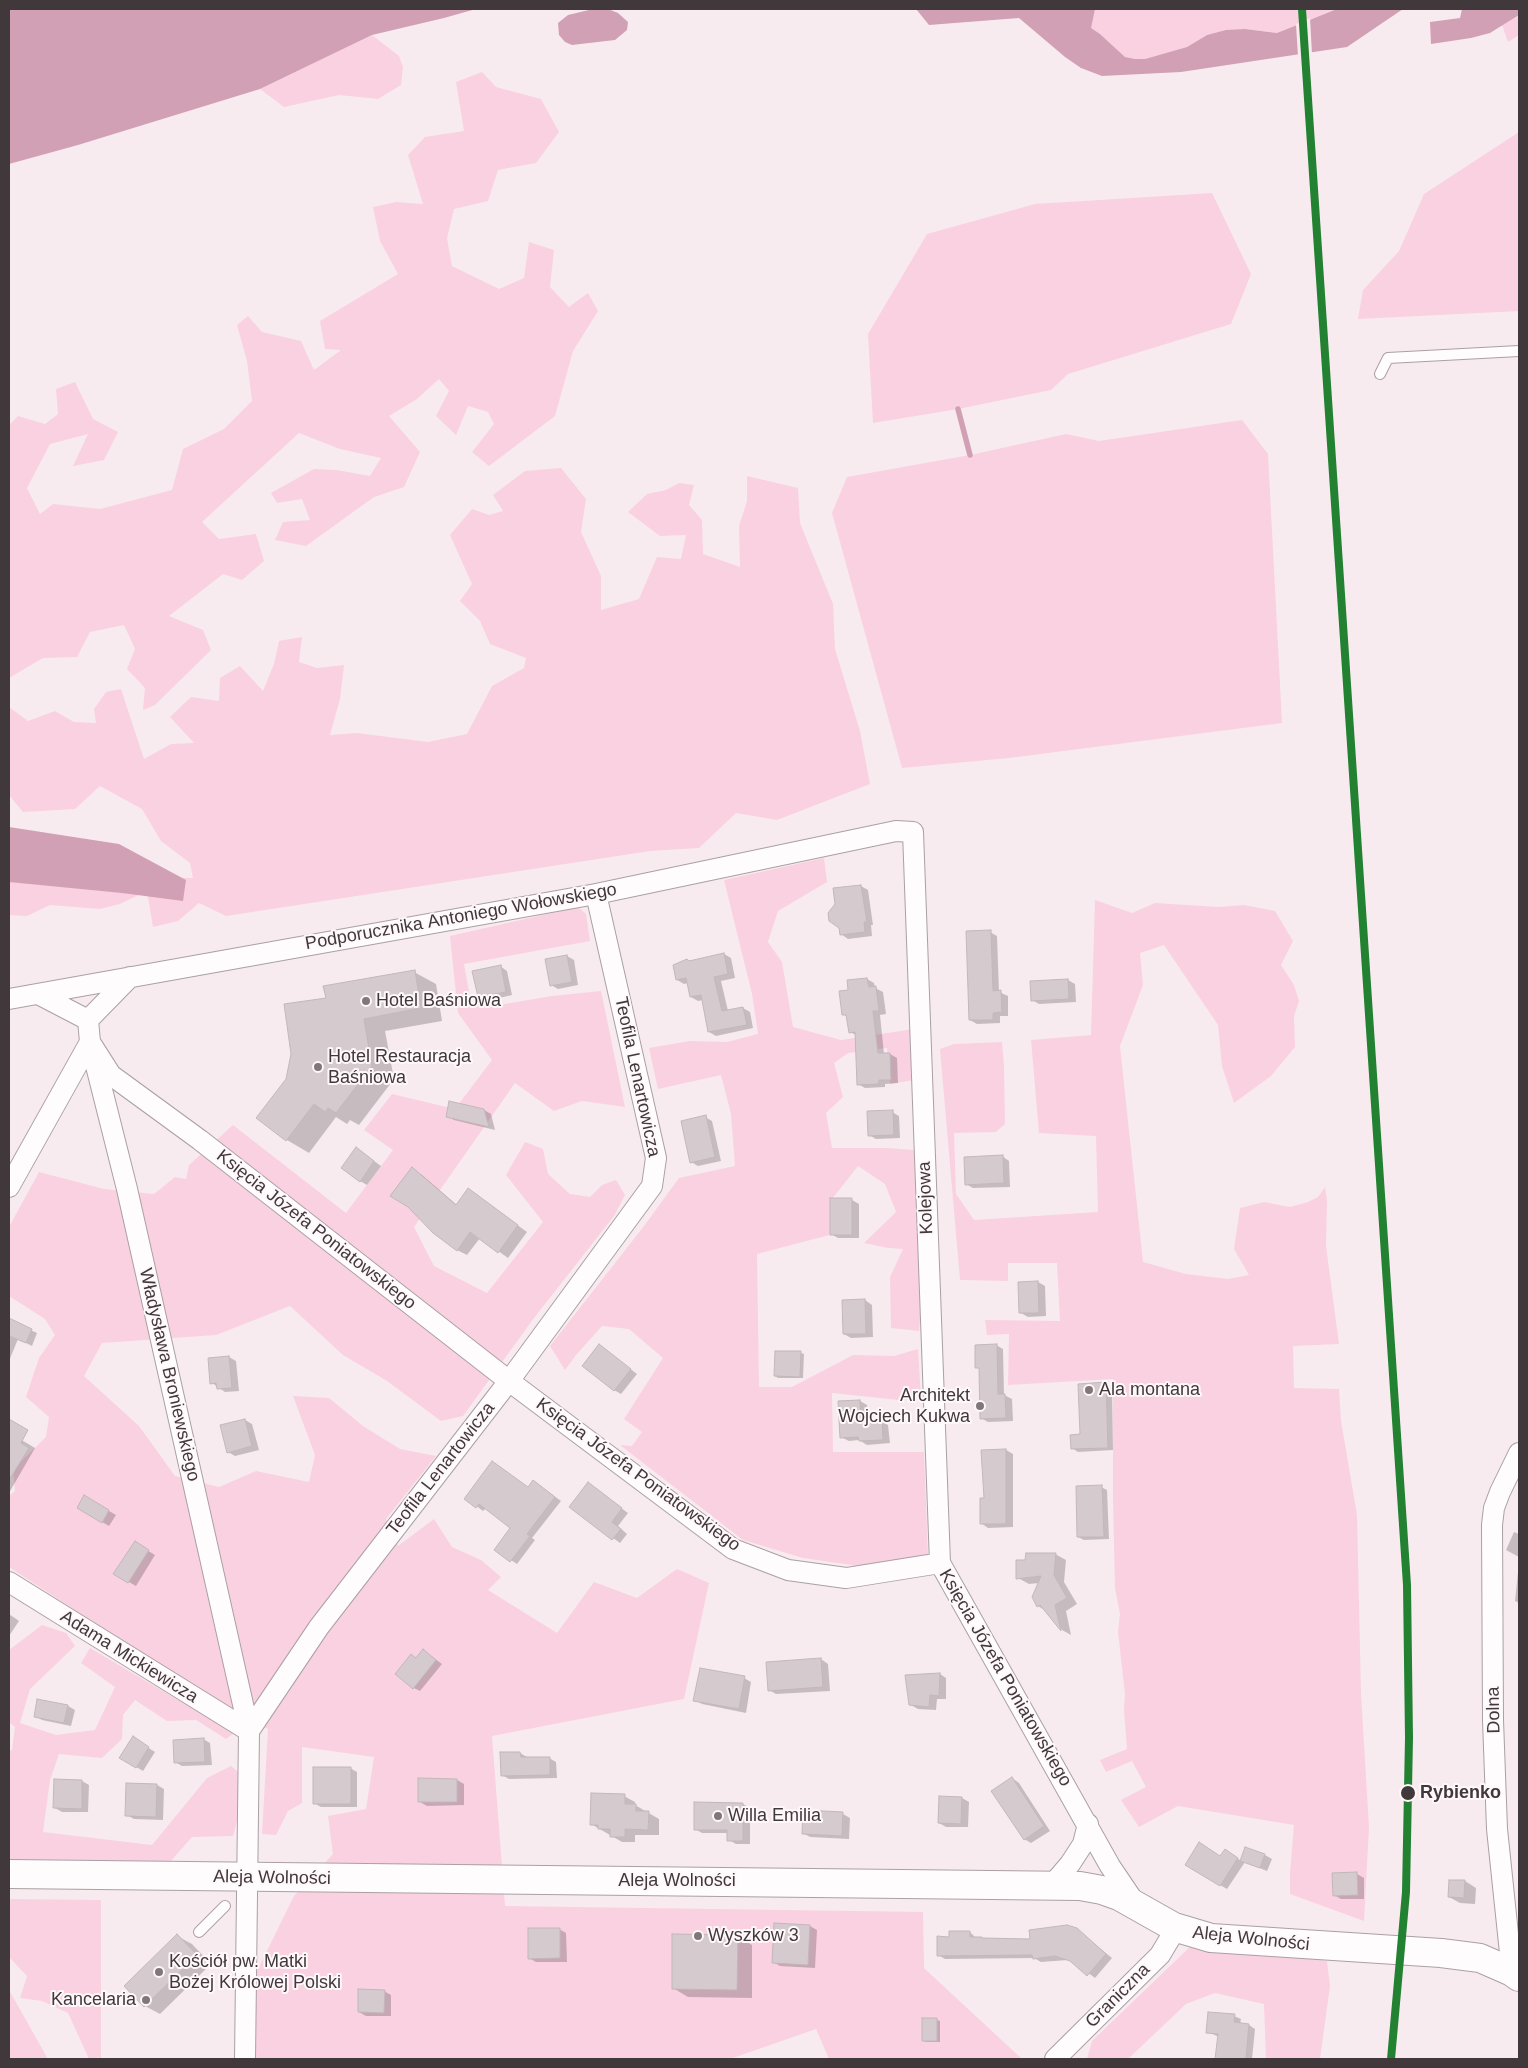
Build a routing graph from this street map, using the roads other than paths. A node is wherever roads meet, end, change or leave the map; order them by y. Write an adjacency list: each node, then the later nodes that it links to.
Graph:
1 (1519, 351): 2 (lane)
2 (1380, 374)
3 (912, 832): 4 (street, Podporucznika Antoniego Wołowskiego); 13 (street, Kolejowa)
4 (596, 894): 5 (street, Podporucznika Antoniego Wołowskiego); 11 (street, Teofila Lenartowicza)
5 (130, 977): 6 (street, Podporucznika Antoniego Wołowskiego); 8 (street)
6 (38, 994): 7 (street, Podporucznika Antoniego Wołowskiego); 8 (street)
7 (9, 999)
8 (88, 1020): 9 (street, Władysława Broniewskiego)
9 (90, 1042): 10 (street); 11 (street, Księcia Józefa Poniatowskiego); 15 (street, Władysława Broniewskiego)
10 (9, 1187)
11 (509, 1381): 13 (street, Księcia Józefa Poniatowskiego); 15 (street, Teofila Lenartowicza)
12 (1519, 1453): 24 (street, Dolna)
13 (940, 1563): 16 (street, Księcia Józefa Poniatowskiego)
14 (9, 1582): 15 (street, Adama Mickiewicza)
15 (249, 1731): 18 (street)
16 (1088, 1824): 19 (street); 21 (street, Księcia Józefa Poniatowskiego)
17 (9, 1874): 18 (street, Aleja Wolności)
18 (248, 1877): 19 (street, Aleja Wolności); 25 (street)
19 (1052, 1885): 21 (street, Aleja Wolności)
20 (225, 1906): 23 (lane)
21 (1139, 1907): 22 (street, Aleja Wolności)
22 (1174, 1927): 24 (street, Aleja Wolności); 26 (street, Graniczna)
23 (199, 1932)
24 (1516, 1974)
25 (245, 2059)
26 (1055, 2059)

